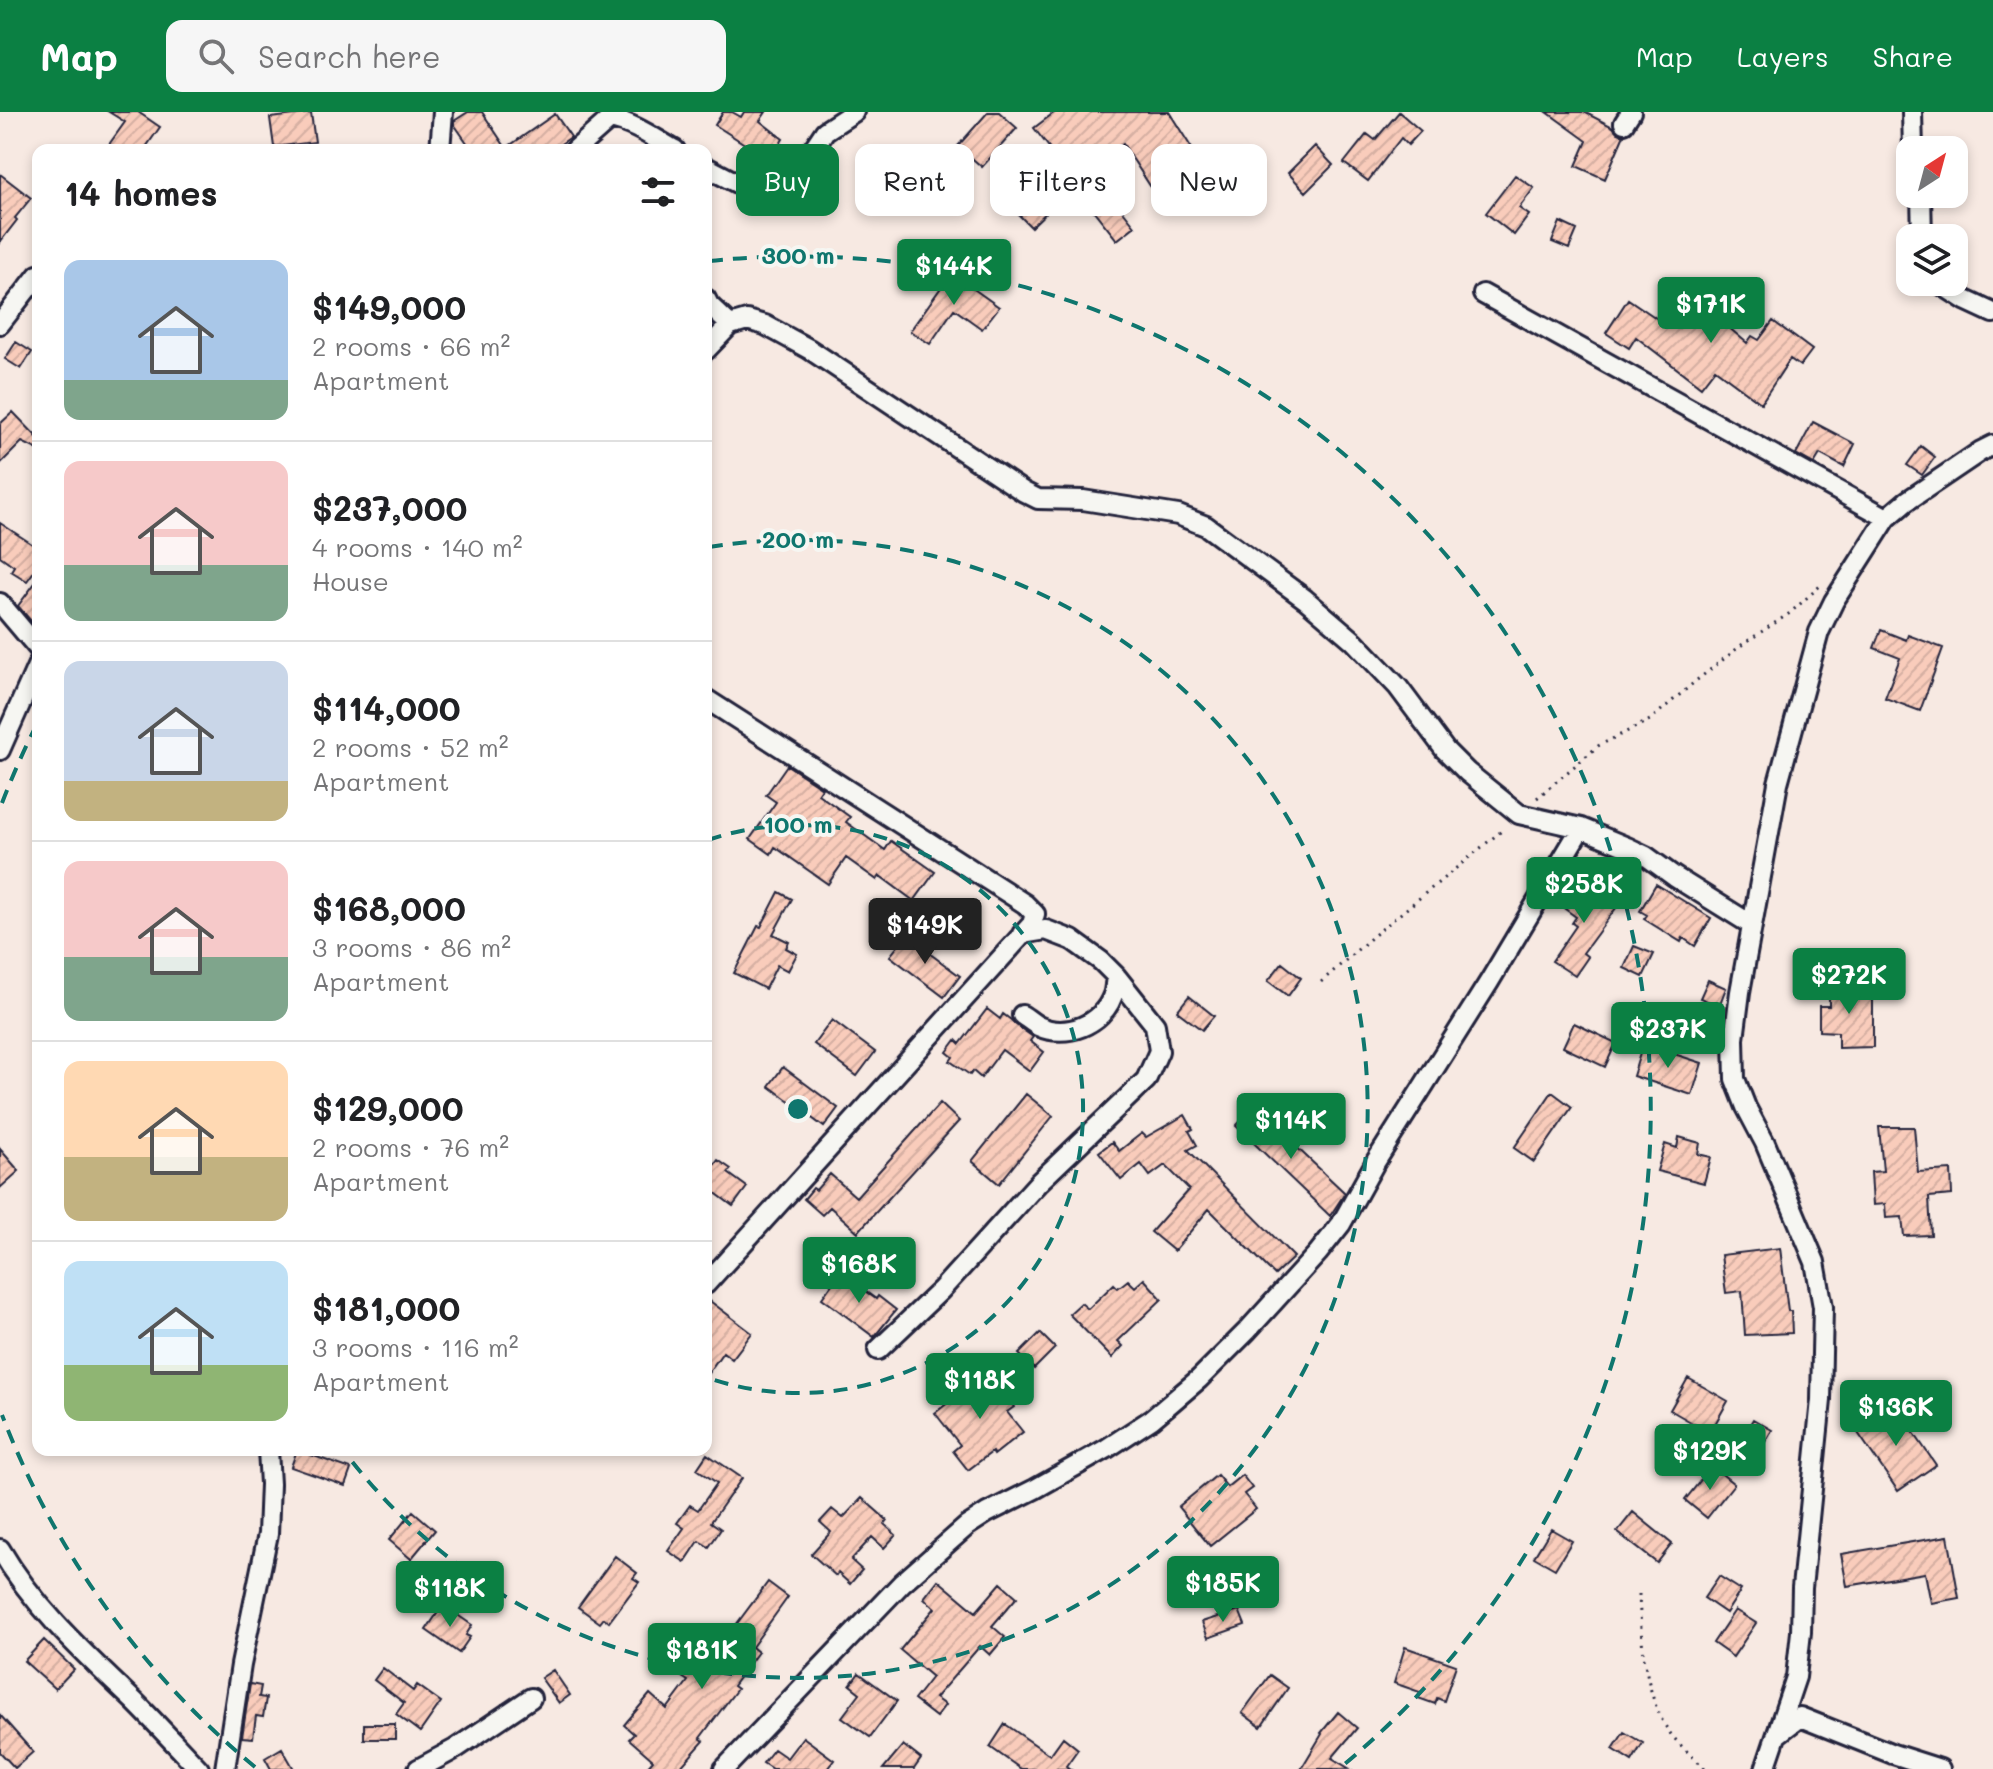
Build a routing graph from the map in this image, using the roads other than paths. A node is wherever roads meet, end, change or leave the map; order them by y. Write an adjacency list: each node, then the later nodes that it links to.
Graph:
1 (443, 112): 6 (street)
2 (854, 112): 9 (street)
3 (1912, 112): 5 (street)
4 (639, 120): 7 (street); 8 (street)
5 (1913, 136)
6 (440, 144)
7 (582, 144)
8 (668, 144)
9 (712, 170)
10 (32, 283): 15 (street)
11 (1483, 294): 19 (street)
12 (1959, 296): 14 (street)
13 (712, 308): 16 (street)
14 (1993, 313)
15 (0, 324)
16 (730, 325): 17 (street); 25 (street)
17 (712, 344)
18 (1993, 445): 19 (street)
19 (1887, 518): 26 (street)
20 (0, 603): 21 (street)
21 (32, 641)
22 (32, 678): 24 (street)
23 (712, 703): 27 (street)
24 (0, 750)
25 (1581, 828): 26 (street); 39 (street)
26 (1752, 925): 35 (street)
27 (1022, 934): 28 (street); 30 (street)
28 (1116, 976): 29 (street); 31 (street)
29 (1022, 1015)
30 (712, 1277)
31 (878, 1350)
32 (268, 1456): 37 (street)
33 (0, 1549): 36 (street)
34 (531, 1698): 38 (street)
35 (1779, 1733): 40 (street); 41 (street)
36 (199, 1769)
37 (225, 1769)
38 (418, 1769)
39 (724, 1769)
40 (1765, 1769)
41 (1940, 1769)

